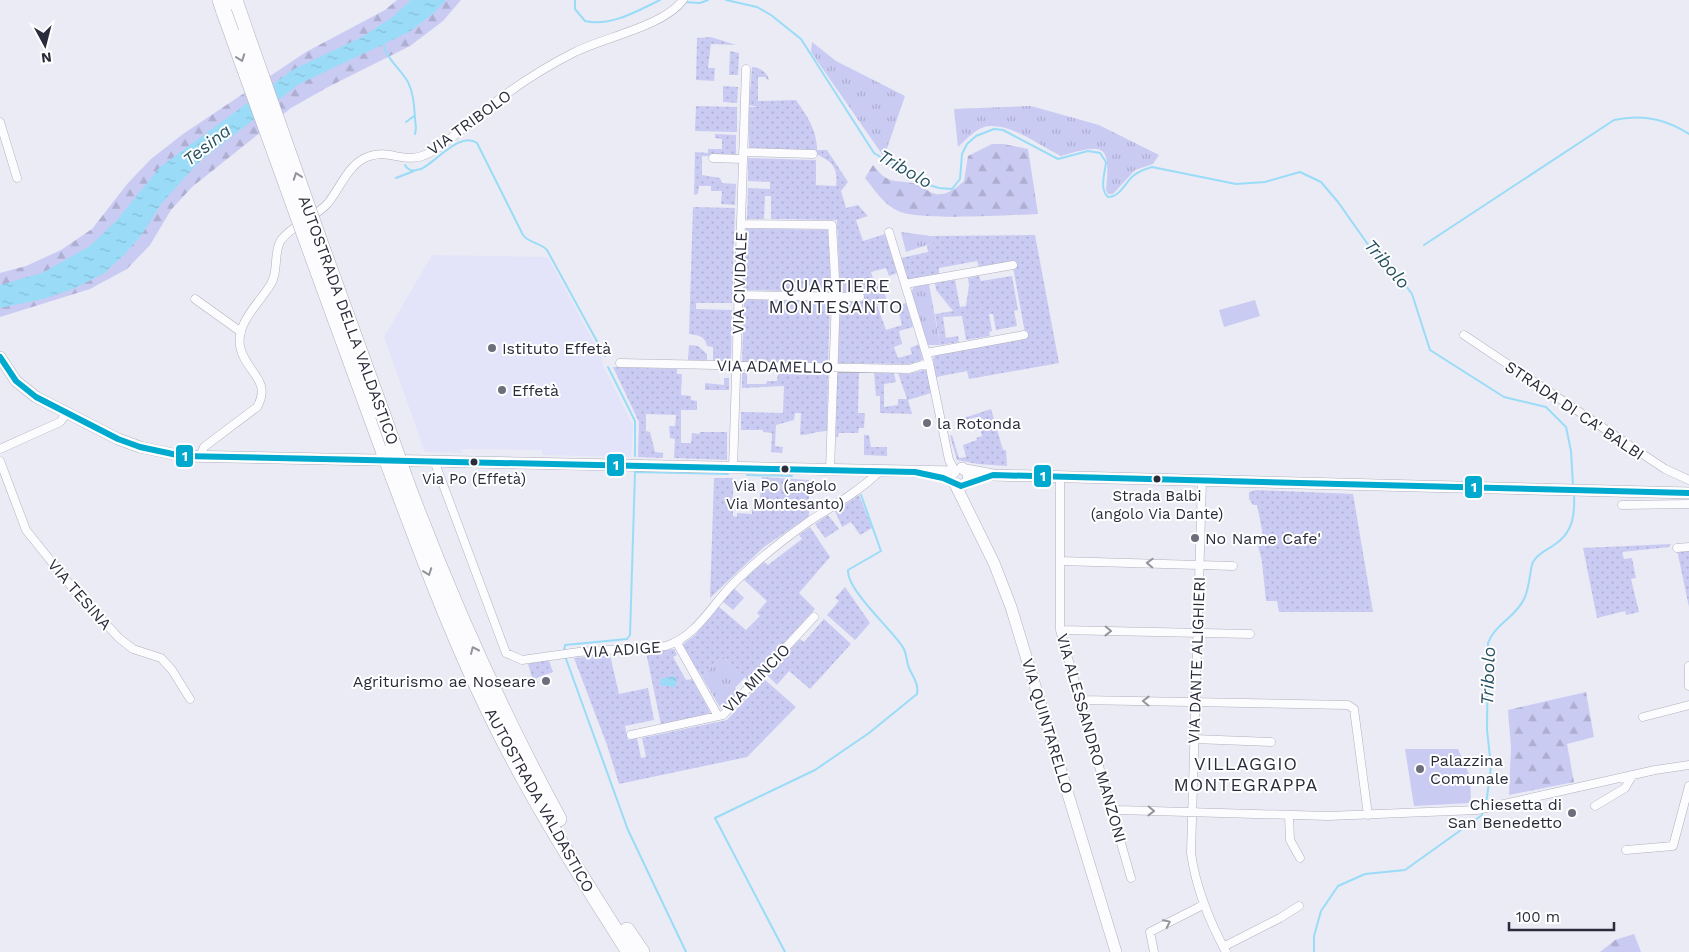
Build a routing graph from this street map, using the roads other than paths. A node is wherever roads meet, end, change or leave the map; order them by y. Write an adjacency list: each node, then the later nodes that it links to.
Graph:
1 (235, 0): 13 (highway, AUTOSTRADA DELLA VALDASTICO, one-way to 1, bridge)
2 (681, 3): 20 (street, VIA TRIBOLO)
3 (222, 6): 13 (highway, AUTOSTRADA DELLA VALDASTICO, one-way to 13, bridge)
4 (746, 69): 8 (street, VIA CIVIDALE)
5 (0, 122): 6 (street)
6 (2, 138): 10 (street)
7 (813, 154): 8 (street)
8 (743, 156): 9 (street); 11 (street, VIA CIVIDALE)
9 (713, 158)
10 (18, 178)
11 (741, 224): 16 (street, VIA CIVIDALE); 17 (street)
12 (889, 232): 15 (street)
13 (313, 239): 40 (highway, AUTOSTRADA DELLA VALDASTICO, bridge); 40 (highway, AUTOSTRADA DELLA VALDASTICO, bridge)
14 (1013, 266): 15 (street)
15 (905, 284): 23 (street)
16 (738, 295): 17 (street); 27 (street, VIA CIVIDALE)
17 (836, 296): 18 (street); 28 (street)
18 (860, 297)
19 (195, 299): 20 (street)
20 (240, 332): 31 (street)
21 (1464, 334): 41 (street, STRADA DI CA' BALBI)
22 (1024, 335): 23 (street)
23 (926, 353): 26 (street)
24 (2, 362): 29 (main road)
25 (620, 363): 27 (street, VIA ADAMELLO)
26 (929, 363): 28 (street, VIA ADAMELLO); 37 (street)
27 (736, 365): 28 (street, VIA ADAMELLO); 34 (street, VIA CIVIDALE)
28 (833, 367): 35 (street)
29 (67, 413): 30 (street); 31 (main road)
30 (0, 449)
31 (200, 457): 33 (main road)
32 (0, 462): 60 (street, VIA TESINA)
33 (435, 462): 34 (main road); 57 (street, VIA ADIGE)
34 (733, 468): 35 (main road)
35 (830, 470): 36 (main road)
36 (879, 472): 37 (main road); 57 (street, VIA ADIGE)
37 (958, 474): 38 (main road); 43 (main road); 46 (main road, VIA QUINTARELLO)
38 (993, 475): 39 (main road); 43 (main road)
39 (1060, 477): 42 (main road); 50 (street, VIA ALESSANDRO MANZONI)
40 (399, 478): 83 (highway, AUTOSTRADA VALDASTICO, one-way to 83); 84 (highway, AUTOSTRADA DELLA VALDASTICO, one-way to 40)
41 (1689, 480)
42 (1202, 481): 44 (main road); 51 (street, VIA DANTE ALIGHIERI)
43 (968, 483): 46 (main road)
44 (1689, 493)
45 (1689, 504): 47 (street)
46 (966, 505): 85 (main road, VIA QUINTARELLO)
47 (1622, 505)
48 (1689, 547): 49 (street)
49 (1677, 548)
50 (1060, 561): 51 (street, one-way to 50); 54 (street, VIA ALESSANDRO MANZONI)
51 (1199, 565): 52 (street); 55 (street, VIA DANTE ALIGHIERI)
52 (1233, 566)
53 (814, 617): 64 (street, VIA MINCIO)
54 (1060, 630): 55 (street, one-way to 55); 61 (street, VIA ALESSANDRO MANZONI)
55 (1196, 633): 56 (street); 62 (street, VIA DANTE ALIGHIERI)
56 (1250, 634)
57 (676, 643): 64 (street)
58 (1689, 666): 59 (street)
59 (1689, 686)
60 (190, 699)
61 (1080, 700): 62 (street, one-way to 61); 73 (street, VIA ALESSANDRO MANZONI)
62 (1194, 702): 67 (street, VIA DANTE ALIGHIERI); 76 (street)
63 (1689, 704): 65 (street)
64 (718, 716): 66 (street, VIA MINCIO)
65 (1643, 717)
66 (631, 735)
67 (1194, 739): 68 (street); 74 (street, VIA DANTE ALIGHIERI)
68 (1271, 742)
69 (1689, 765): 70 (street)
70 (1632, 776): 72 (street); 76 (street)
71 (1689, 786): 77 (street)
72 (1595, 806)
73 (1112, 808): 74 (street, one-way to 74); 79 (street, VIA ALESSANDRO MANZONI)
74 (1191, 812): 75 (street); 80 (street, VIA DANTE ALIGHIERI)
75 (1289, 815): 76 (street); 78 (street)
76 (1368, 815)
77 (1626, 850)
78 (1300, 858)
79 (1131, 878)
80 (1203, 905): 82 (street, VIA DANTE ALIGHIERI); 86 (street, one-way to 80)
81 (1299, 906): 82 (street)
82 (1224, 949)
83 (629, 952)
84 (642, 952)
85 (1116, 952)
86 (1154, 952)

